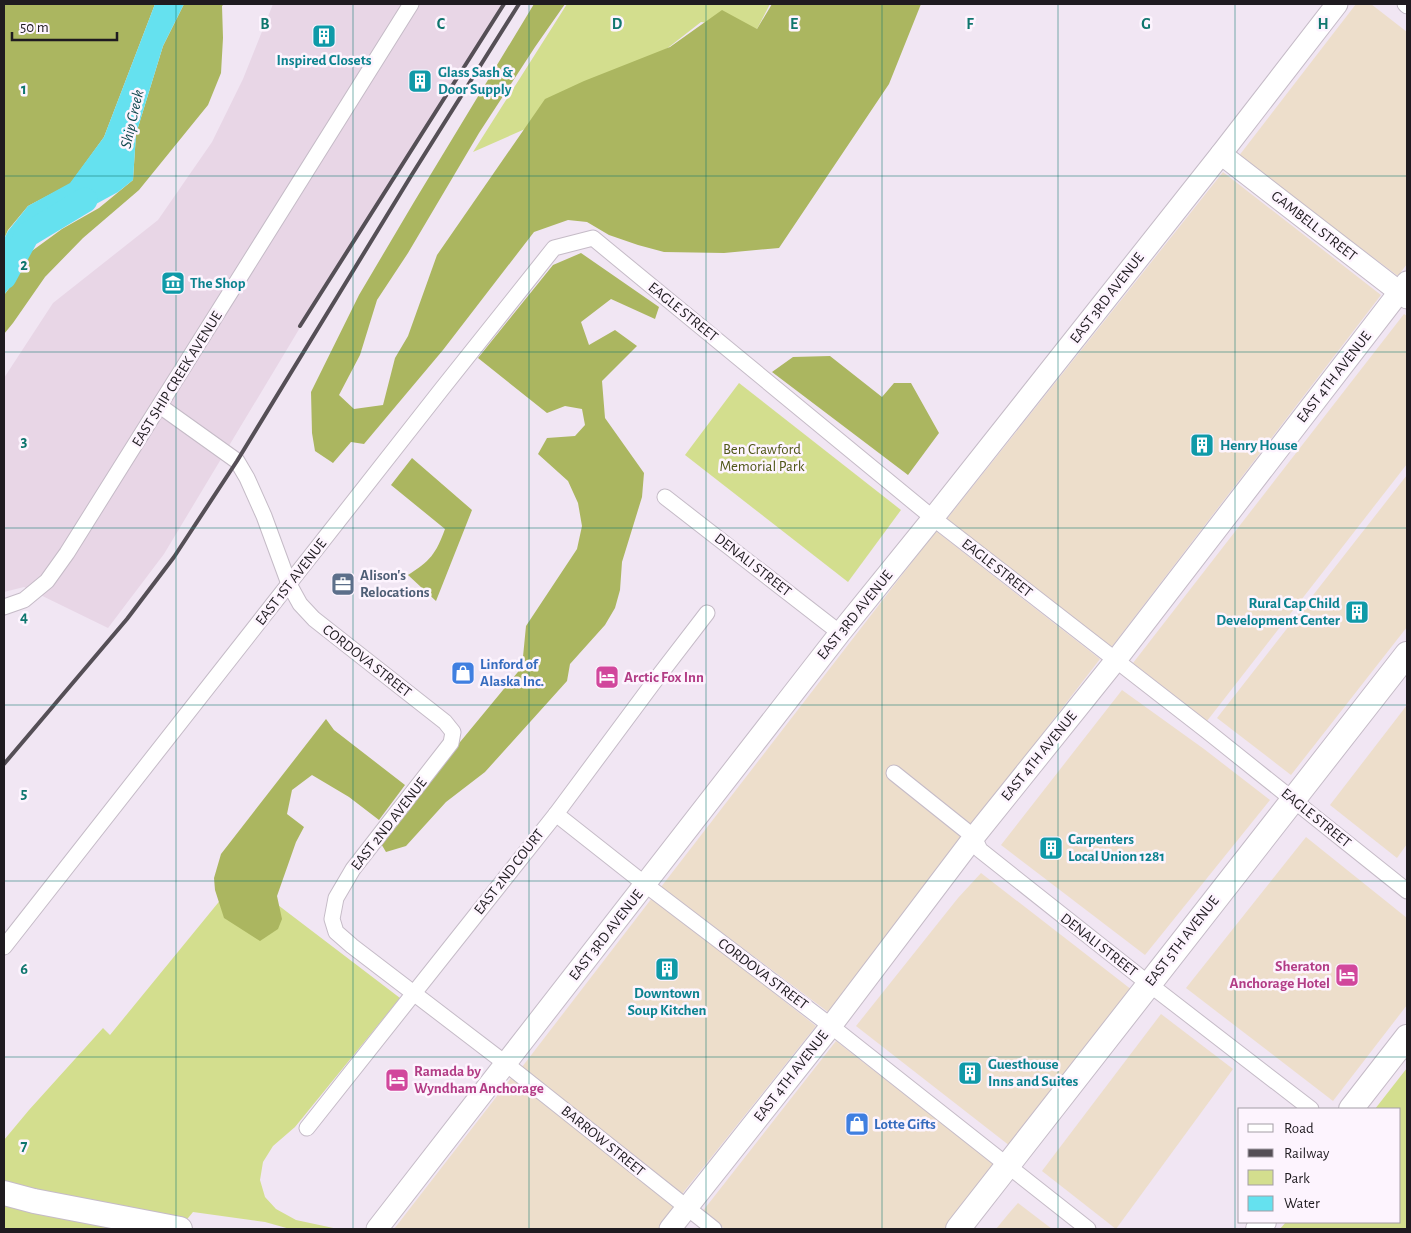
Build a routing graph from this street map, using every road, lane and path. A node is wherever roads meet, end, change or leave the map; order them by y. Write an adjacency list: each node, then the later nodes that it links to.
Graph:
1 (411, 4): 6 (street, EAST SHIP CREEK AVENUE)
2 (1337, 4): 3 (main road, EAST 3RD AVENUE)
3 (1221, 154): 5 (main road, GAMBELL STREET); 8 (main road, EAST 3RD AVENUE)
4 (593, 238): 8 (street, EAGLE STREET); 9 (street, EAST 1ST AVENUE)
5 (1405, 291): 14 (main road, EAST 4TH AVENUE)
6 (160, 406): 9 (street, CORDOVA STREET); 10 (street, EAST SHIP CREEK AVENUE)
7 (665, 497): 12 (street, DENALI STREET)
8 (933, 518): 12 (main road, EAST 3RD AVENUE); 14 (street, EAGLE STREET)
9 (289, 584): 15 (street, CORDOVA STREET); 23 (street, EAST 1ST AVENUE)
10 (4, 607)
11 (708, 613): 18 (street, EAST 2ND COURT)
12 (840, 633): 20 (main road, EAST 3RD AVENUE)
13 (1407, 654): 17 (main road, EAST 5TH AVENUE)
14 (1116, 660): 17 (street, EAGLE STREET); 19 (main road, EAST 4TH AVENUE)
15 (453, 732): 22 (street, EAST 2ND AVENUE)
16 (894, 773): 19 (street, DENALI STREET)
17 (1294, 800): 21 (street, EAGLE STREET); 24 (main road, EAST 5TH AVENUE)
18 (556, 814): 20 (street, CORDOVA STREET); 25 (street, EAST 2ND COURT)
19 (974, 837): 24 (street, DENALI STREET); 26 (main road, EAST 4TH AVENUE)
20 (646, 885): 26 (street, CORDOVA STREET); 28 (main road, EAST 3RD AVENUE)
21 (1407, 891)
22 (332, 920): 25 (street, BARROW STREET)
23 (4, 948)
24 (1149, 984): 29 (street, DENALI STREET); 32 (main road, EAST 5TH AVENUE)
25 (415, 994): 28 (street, BARROW STREET); 31 (street, EAST 2ND COURT)
26 (831, 1026): 32 (street, CORDOVA STREET); 34 (main road, EAST 4TH AVENUE)
27 (1407, 1037): 30 (main road)
28 (505, 1063): 34 (street, BARROW STREET); 36 (main road, EAST 3RD AVENUE)
29 (1310, 1108)
30 (1352, 1108)
31 (307, 1128)
32 (1007, 1166): 39 (main road, EAST 5TH AVENUE); 40 (street, CORDOVA STREET)
33 (4, 1193): 35 (main road)
34 (687, 1208): 37 (main road, EAST 4TH AVENUE); 38 (street, BARROW STREET)
35 (180, 1229)
36 (377, 1229)
37 (670, 1229)
38 (714, 1229)
39 (958, 1229)
40 (1088, 1229)

